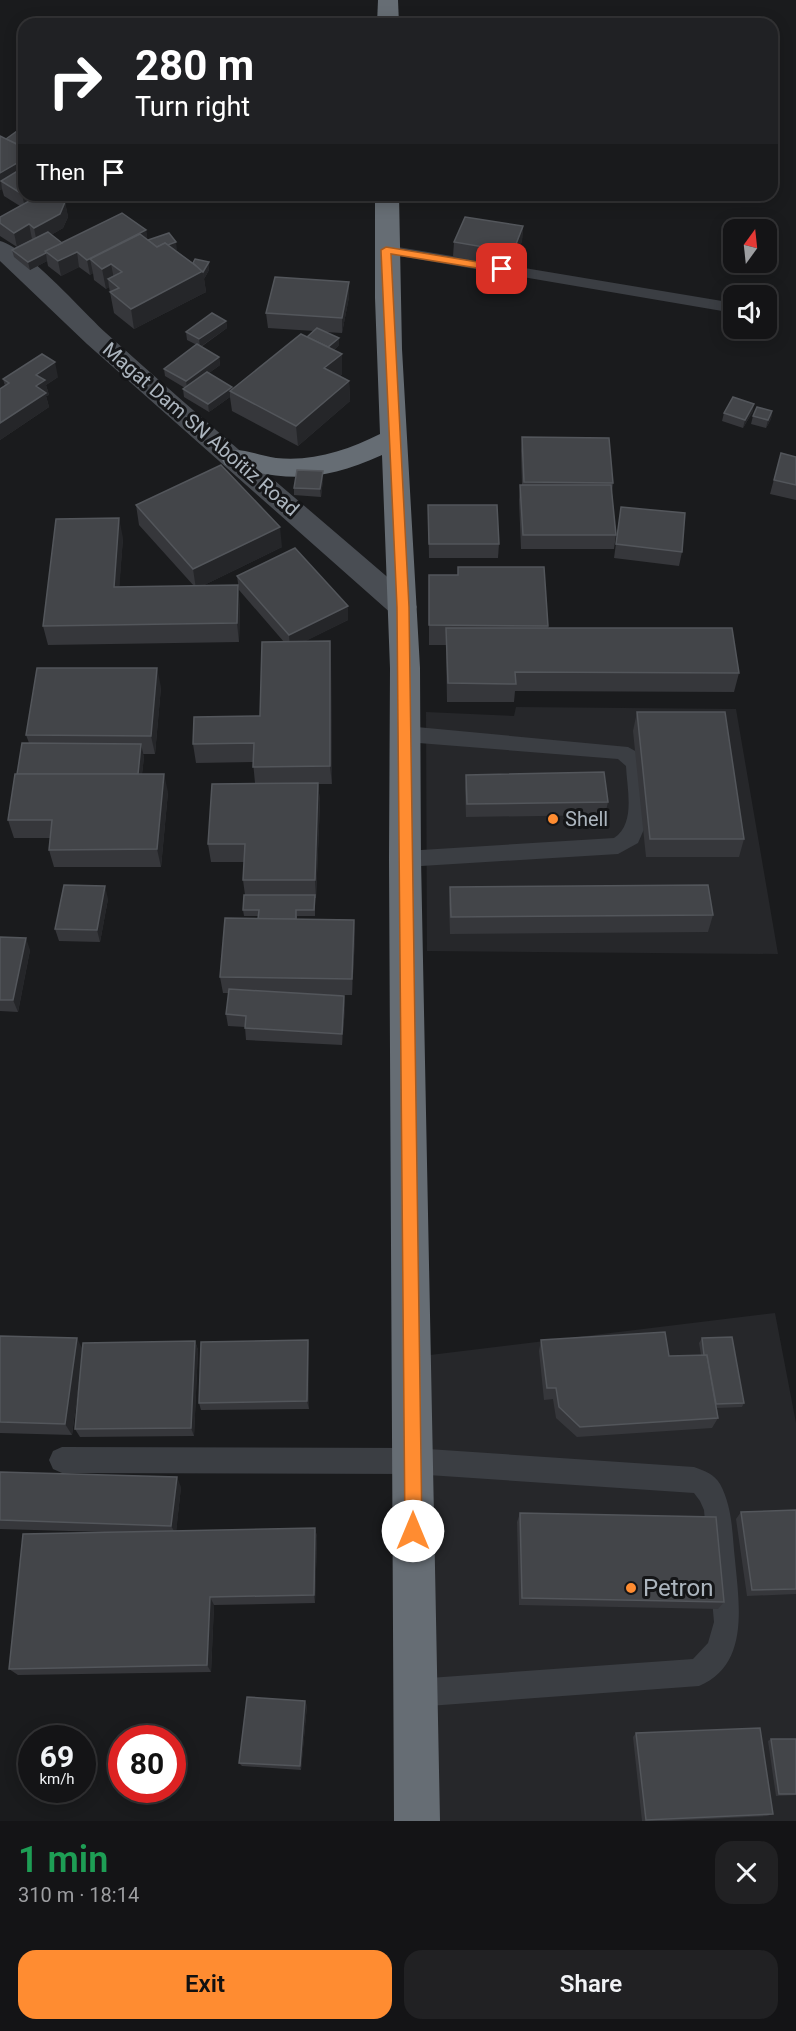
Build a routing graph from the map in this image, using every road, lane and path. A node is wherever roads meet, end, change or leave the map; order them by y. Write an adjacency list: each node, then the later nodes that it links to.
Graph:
1 (388, 0): 2 (highway)
2 (388, 18)
3 (387, 201): 5 (highway)
4 (0, 248): 8 (main road, Magat Dam SN Aboitiz Road)
5 (386, 250): 6 (lane); 7 (highway)
6 (723, 306)
7 (395, 438): 8 (highway); 9 (highway)
8 (235, 458): 9 (main road, Magat Dam SN Aboitiz Road)
9 (403, 607): 10 (highway)
10 (406, 734): 11 (highway); 11 (lane)
11 (405, 859): 13 (highway)
12 (62, 1460): 13 (lane)
13 (413, 1461): 14 (highway); 14 (lane)
14 (415, 1693): 15 (highway)
15 (417, 1821)

